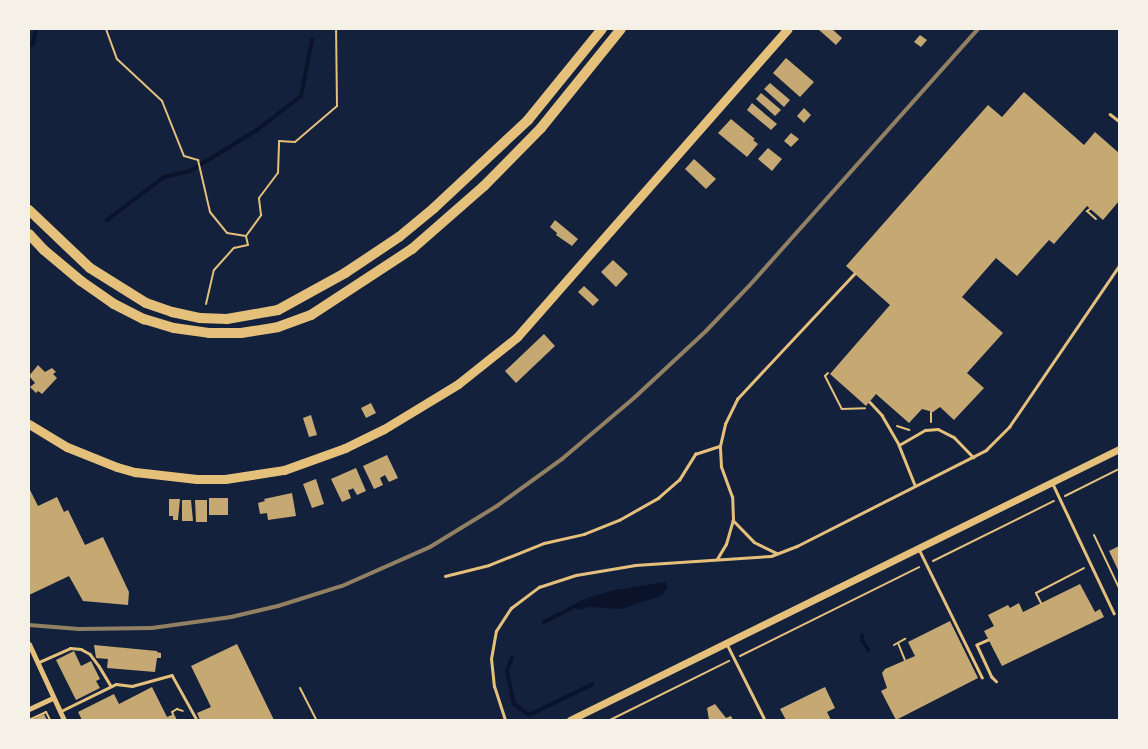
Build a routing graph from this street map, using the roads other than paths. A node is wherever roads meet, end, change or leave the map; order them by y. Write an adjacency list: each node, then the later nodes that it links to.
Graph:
1 (602, 29): 6 (highway)
2 (621, 29): 7 (highway)
3 (788, 29): 11 (main road)
4 (1110, 114): 5 (lane)
5 (1119, 121)
6 (29, 210)
7 (29, 234)
8 (1119, 266): 15 (lane)
9 (854, 274): 13 (lane)
10 (870, 402): 12 (lane)
11 (29, 424)
12 (899, 445): 15 (lane); 17 (lane)
13 (720, 446): 18 (lane); 22 (lane)
14 (1119, 450): 16 (street)
15 (973, 457): 17 (lane)
16 (1052, 482): 19 (street); 23 (lane)
17 (916, 486): 20 (lane)
18 (733, 520): 20 (lane); 21 (lane)
19 (918, 547): 25 (street); 28 (lane)
20 (778, 553): 21 (lane)
21 (716, 559): 36 (lane)
22 (445, 576)
23 (1114, 613)
24 (988, 640): 29 (lane)
25 (726, 643): 37 (street); 38 (lane)
26 (29, 644): 27 (street)
27 (37, 663): 30 (lane); 31 (street)
28 (982, 677)
29 (996, 681)
30 (111, 686): 33 (lane); 35 (lane)
31 (53, 698): 32 (street); 33 (street)
32 (29, 709)
33 (60, 712): 34 (street)
34 (64, 720)
35 (197, 720)
36 (505, 720)
37 (570, 720)
38 (765, 720)

